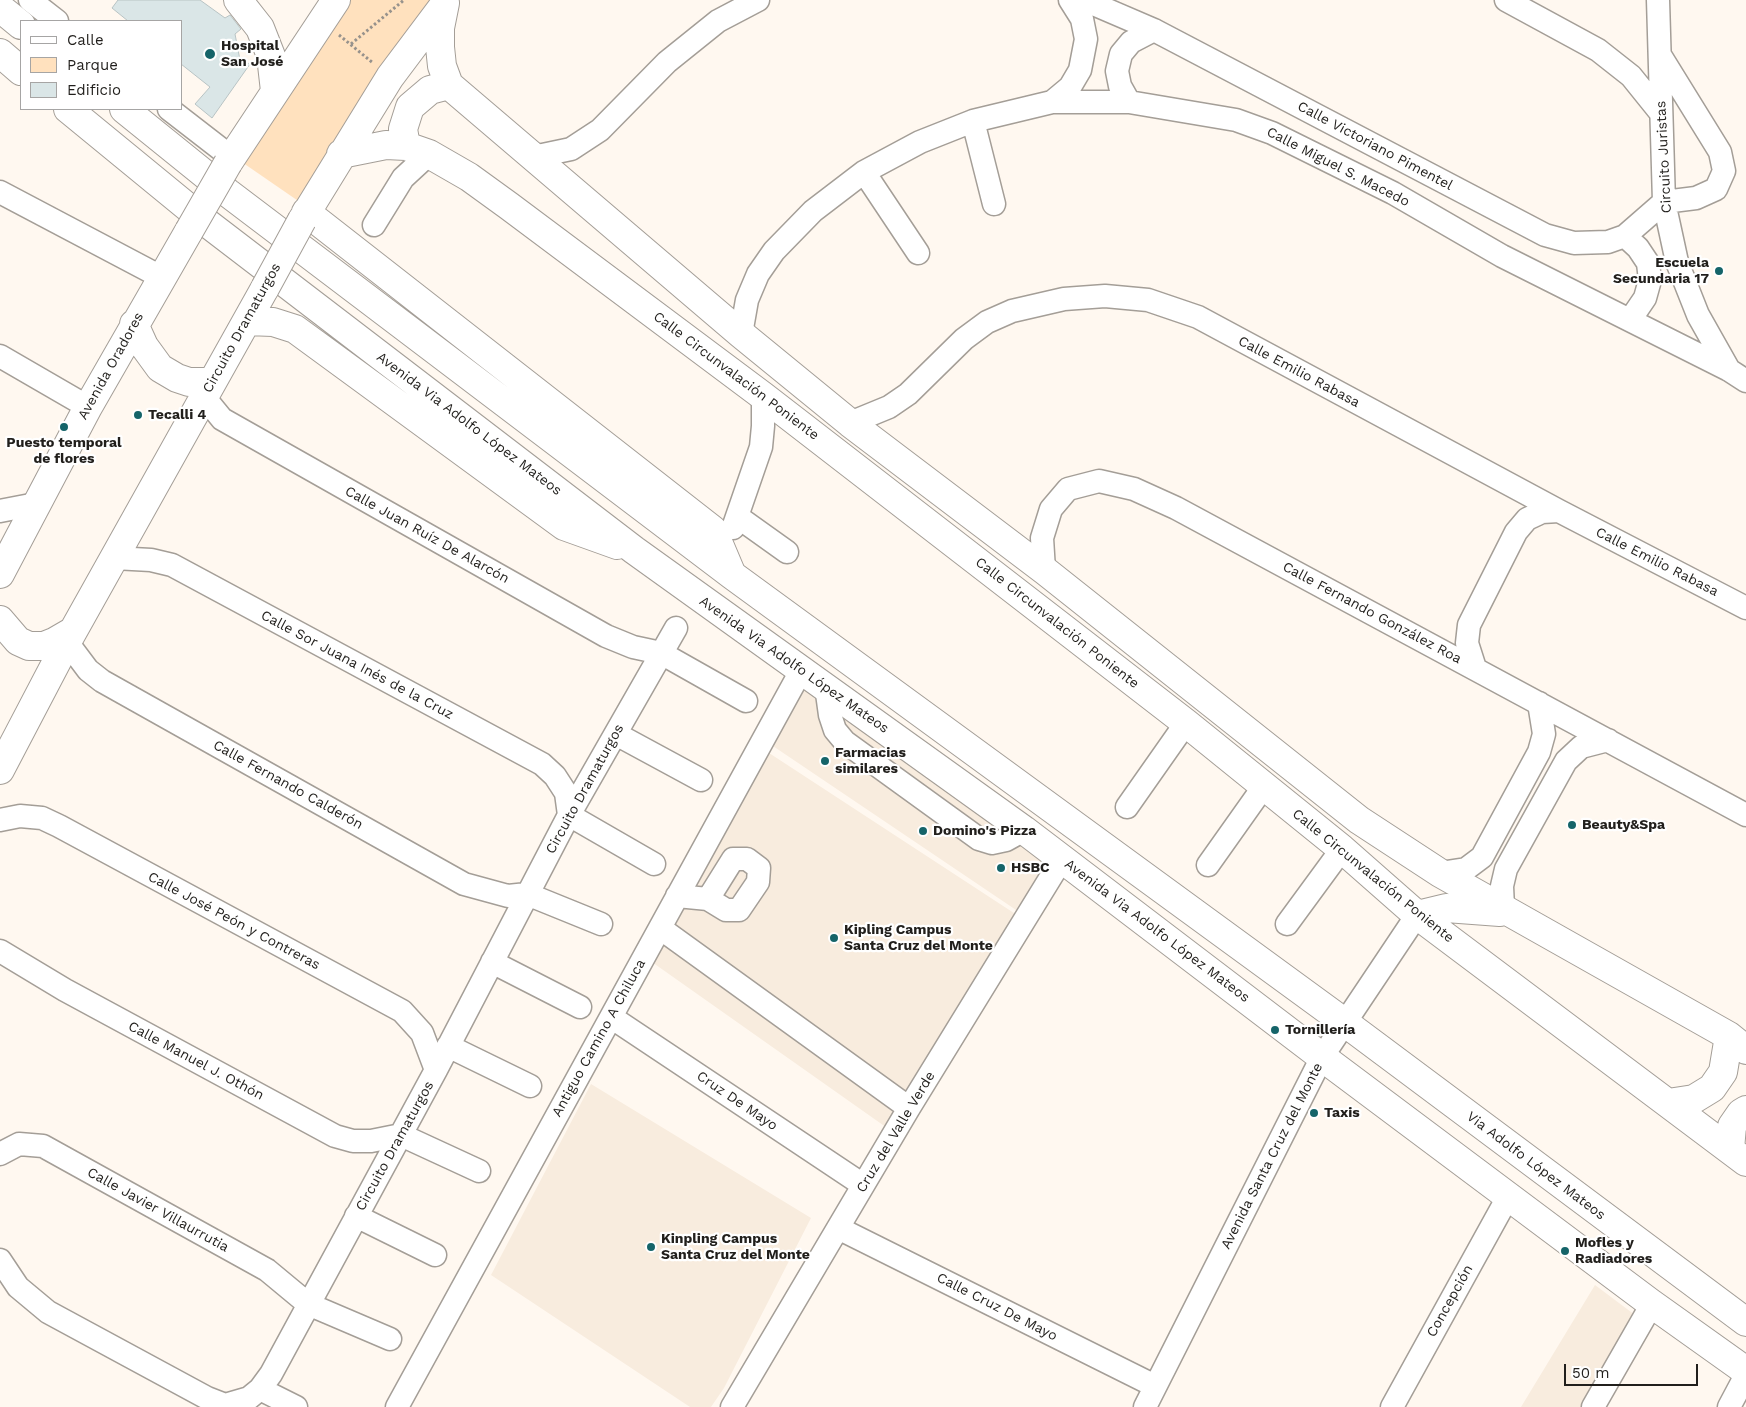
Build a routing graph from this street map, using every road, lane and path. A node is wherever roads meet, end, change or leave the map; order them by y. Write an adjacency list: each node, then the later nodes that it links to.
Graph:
1 (30, 0): 12 (street)
2 (238, 0): 20 (main road)
3 (336, 0): 20 (main road, Avenida Oradores)
4 (404, 0): 15 (path)
5 (758, 0): 30 (street)
6 (1070, 0): 21 (street)
7 (1084, 0): 14 (street, Calle Victoriano Pimentel)
8 (1506, 0): 26 (street)
9 (1658, 0): 17 (street, Circuito Juristas)
10 (446, 1): 19 (main road); 29 (main road, Circuito Dramaturgos)
11 (0, 8): 13 (main road)
12 (56, 20)
13 (20, 24)
14 (1154, 30): 22 (street); 38 (street, Calle Victoriano Pimentel)
15 (351, 44)
16 (0, 53): 18 (main road)
17 (1660, 55): 26 (street, Circuito Juristas); 34 (street)
18 (20, 70)
19 (449, 85): 28 (main road); 30 (main road)
20 (275, 91): 31 (main road, Avenida Oradores)
21 (1052, 102): 22 (street, Calle Miguel S. Macedo); 27 (street, Calle Miguel S. Macedo)
22 (1128, 102): 41 (street, Calle Miguel S. Macedo)
23 (69, 110): 54 (main road, Avenida Via Adolfo López Mateos)
24 (125, 110): 59 (main road)
25 (170, 110): 31 (street)
26 (1660, 112): 34 (street, Circuito Juristas)
27 (973, 121): 32 (street, Calle Miguel S. Macedo); 35 (street)
28 (418, 150): 29 (main road, Calle Circunvalación Poniente); 37 (street); 48 (main road, Calle Circunvalación Poniente)
29 (341, 154): 36 (main road, Circuito Dramaturgos)
30 (533, 157): 44 (main road)
31 (229, 160): 40 (main road, Avenida Oradores, bridge)
32 (864, 172): 39 (street); 44 (street, Calle Miguel S. Macedo)
33 (0, 192): 40 (street)
34 (1664, 202): 38 (street, Calle Victoriano Pimentel); 46 (street, Circuito Juristas)
35 (994, 204)
36 (304, 216): 42 (main road, Circuito Dramaturgos, bridge); 59 (main road)
37 (374, 225)
38 (1625, 236): 41 (street)
39 (918, 253)
40 (161, 277): 43 (main road, Avenida Oradores)
41 (1630, 320): 46 (street, Calle Miguel S. Macedo)
42 (247, 321): 47 (main road, Circuito Dramaturgos); 54 (main road)
43 (134, 324): 47 (main road); 49 (main road, Avenida Oradores)
44 (741, 334): 50 (main road)
45 (0, 356): 49 (street)
46 (1738, 376)
47 (208, 390): 56 (main road, Circuito Dramaturgos); 64 (street, Calle Juan Ruíz De Alarcón)
48 (763, 396): 55 (street); 69 (main road, Calle Circunvalación Poniente)
49 (88, 407): 51 (main road, Avenida Oradores)
50 (850, 424): 53 (street, Calle Emilio Rabasa); 57 (main road)
51 (36, 504): 52 (street); 58 (main road, Avenida Oradores)
52 (0, 511)
53 (1559, 511): 60 (street, Calle Emilio Rabasa); 65 (street)
54 (634, 550): 66 (main road, Avenida Via Adolfo López Mateos)
55 (787, 552)
56 (114, 558): 63 (main road, Circuito Dramaturgos); 76 (street, Calle Sor Juana Inés de la Cruz)
57 (1044, 570): 65 (street, Calle Fernando González Roa); 83 (main road)
58 (0, 574)
59 (732, 575): 96 (main road)
60 (1746, 608)
61 (0, 620): 63 (main road)
62 (676, 628): 64 (street, Circuito Dramaturgos)
63 (70, 636): 72 (main road, Circuito Dramaturgos); 84 (street, Calle Fernando Calderón)
64 (661, 653): 67 (street, Calle Juan Ruíz De Alarcón); 70 (street, Circuito Dramaturgos)
65 (1475, 668): 68 (street, Calle Fernando González Roa)
66 (802, 669): 80 (main road, Avenida Via Adolfo López Mateos); 85 (street, Antiguo Camino A Chiluca)
67 (746, 701)
68 (1538, 703): 71 (street, Calle Fernando González Roa); 83 (street)
69 (1186, 723): 74 (main road, Calle Circunvalación Poniente); 75 (street)
70 (616, 734): 73 (street); 76 (street, Circuito Dramaturgos)
71 (1608, 740): 77 (street, Calle Fernando González Roa); 87 (street)
72 (0, 770)
73 (701, 780)
74 (1264, 786): 79 (main road, Calle Circunvalación Poniente); 82 (street)
75 (1126, 807)
76 (569, 815): 81 (street); 84 (street, Circuito Dramaturgos)
77 (1746, 815)
78 (0, 820): 100 (street, Calle José Peón y Contreras)
79 (1342, 849): 88 (main road, Calle Circunvalación Poniente); 90 (street)
80 (1062, 859): 99 (main road, Avenida Via Adolfo López Mateos); 103 (street, Cruz del Valle Verde)
81 (654, 864)
82 (1208, 865)
83 (1440, 873): 87 (main road)
84 (527, 894): 89 (street); 93 (street, Circuito Dramaturgos)
85 (677, 896): 86 (street); 91 (street, Antiguo Camino A Chiluca)
86 (708, 899)
87 (1510, 911): 88 (main road); 97 (main road)
88 (1417, 915): 96 (street, Avenida Santa Cruz del Monte); 102 (main road, Calle Circunvalación Poniente)
89 (601, 924)
90 (1286, 924)
91 (660, 928): 95 (street, Antiguo Camino A Chiluca); 103 (street)
92 (0, 950): 105 (street, Calle Manuel J. Othón)
93 (492, 962): 94 (street); 98 (street, Circuito Dramaturgos)
94 (580, 1006)
95 (611, 1017): 109 (street, Cruz De Mayo); 124 (street, Antiguo Camino A Chiluca)
96 (1344, 1022): 99 (street, Avenida Santa Cruz del Monte); 117 (main road, Via Adolfo López Mateos)
97 (1738, 1043): 102 (main road)
98 (448, 1046): 100 (street, Circuito Dramaturgos); 101 (street)
99 (1322, 1057): 110 (main road, Avenida Via Adolfo López Mateos); 122 (street, Avenida Santa Cruz del Monte)
100 (436, 1070): 105 (street, Circuito Dramaturgos)
101 (530, 1086)
102 (1668, 1103): 107 (main road, Calle Circunvalación Poniente)
103 (909, 1108): 109 (street, Cruz del Valle Verde)
104 (1746, 1110): 107 (main road)
105 (401, 1135): 108 (street); 111 (street, Circuito Dramaturgos)
106 (0, 1154): 115 (street, Calle Javier Villaurrutia)
107 (1738, 1155)
108 (479, 1171)
109 (863, 1185): 112 (street, Cruz del Valle Verde)
110 (1509, 1195): 116 (main road, Avenida Via Adolfo López Mateos); 126 (street, Concepción)
111 (356, 1216): 113 (street); 115 (street, Circuito Dramaturgos)
112 (838, 1228): 122 (street, Calle Cruz De Mayo); 125 (street, Cruz del Valle Verde)
113 (435, 1255)
114 (0, 1260): 121 (street, Circuito Dramaturgos)
115 (308, 1304): 118 (street, Calle Javier Villaurrutia); 121 (street, Circuito Dramaturgos)
116 (1652, 1304): 119 (main road, Avenida Via Adolfo López Mateos); 127 (street)
117 (1746, 1322)
118 (390, 1339)
119 (1746, 1371)
120 (1746, 1375): 128 (street)
121 (260, 1389): 123 (street)
122 (1149, 1401)
123 (296, 1407)
124 (397, 1407)
125 (732, 1407)
126 (1392, 1407)
127 (1593, 1407)
128 (1729, 1407)

